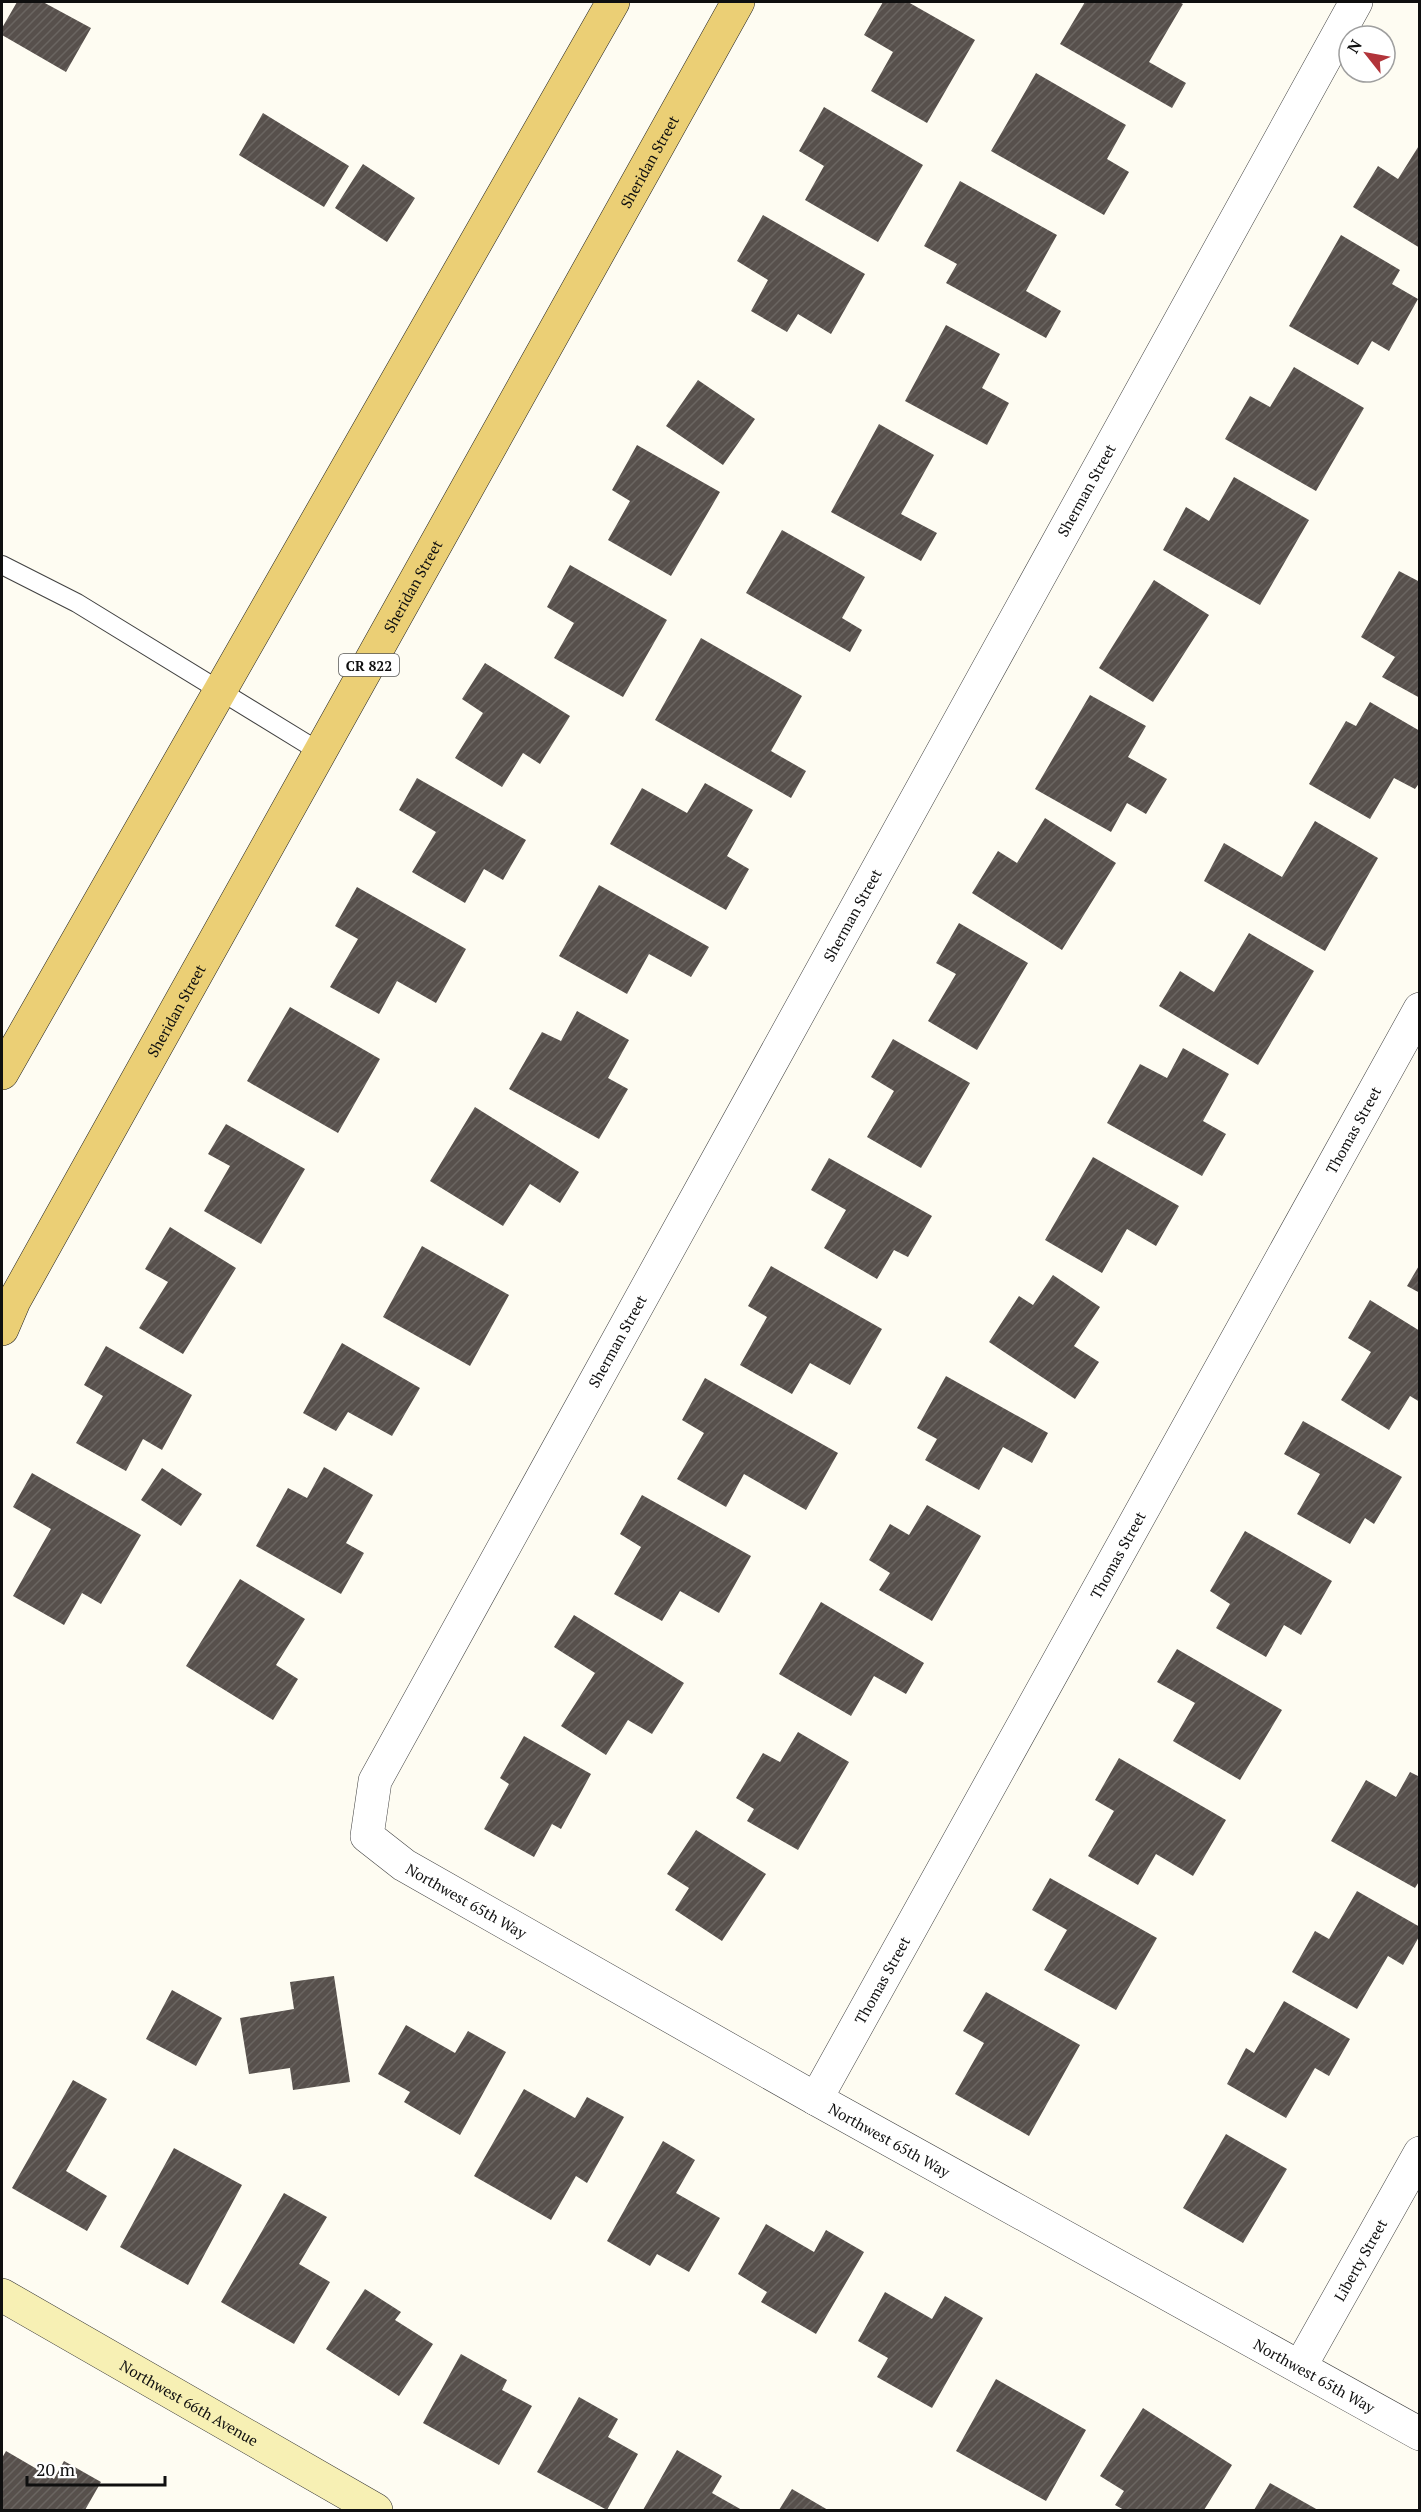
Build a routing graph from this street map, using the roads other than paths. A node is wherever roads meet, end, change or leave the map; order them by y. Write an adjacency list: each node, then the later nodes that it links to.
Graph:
1 (613, 2): 5 (main road)
2 (738, 2): 6 (main road, Sheridan Street / CR 822)
3 (1356, 2): 10 (street, Sherman Street)
4 (2, 565): 5 (lane)
5 (219, 691): 6 (lane); 8 (main road)
6 (320, 753): 9 (main road, Sheridan Street / CR 822)
7 (1419, 1009): 11 (street, Thomas Street)
8 (2, 1073)
9 (2, 1329)
10 (367, 1836): 11 (street, Northwest 65th Way)
11 (816, 2099): 14 (street, Northwest 65th Way)
12 (1419, 2153): 14 (street, Liberty Street)
13 (2, 2295): 16 (street, Northwest 66th Avenue)
14 (1300, 2367): 15 (street, Northwest 65th Way)
15 (1419, 2434)
16 (376, 2511)

